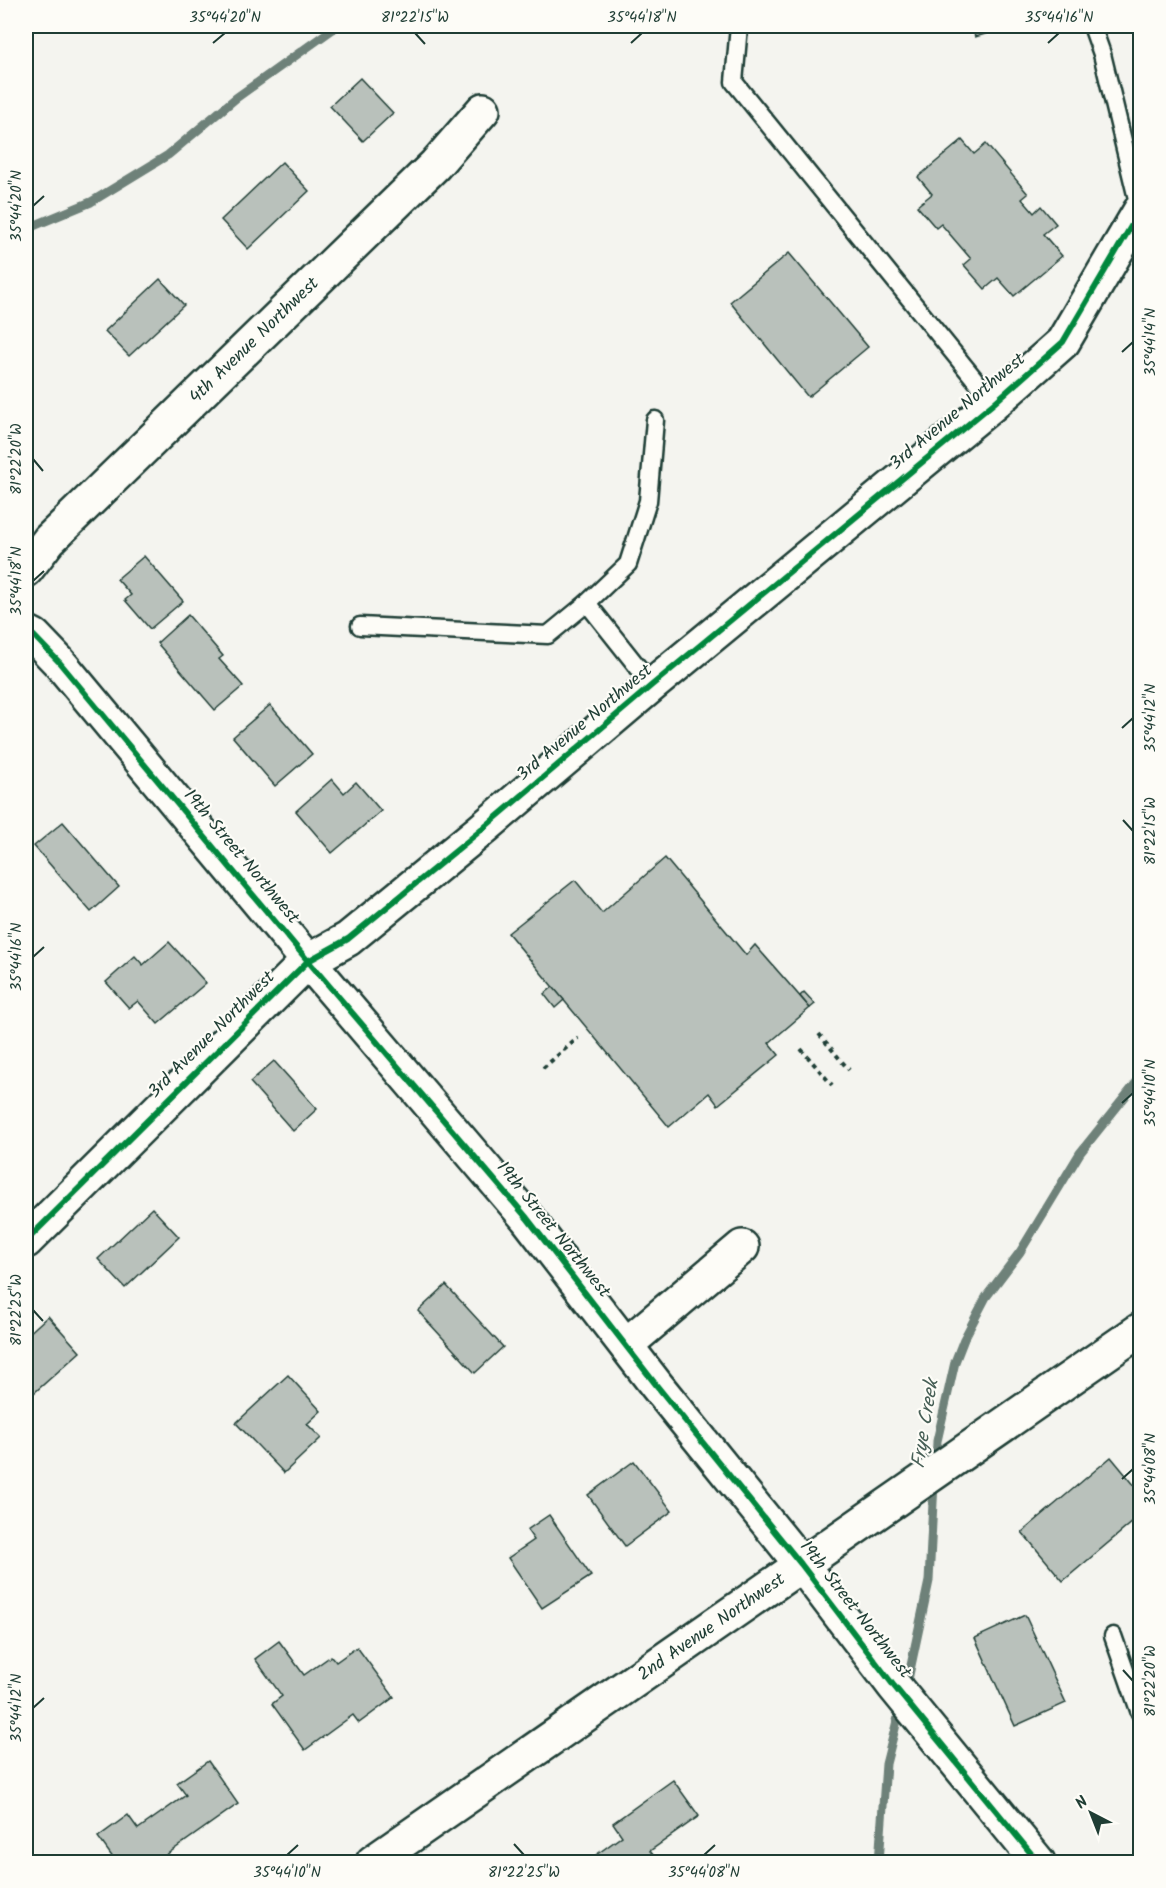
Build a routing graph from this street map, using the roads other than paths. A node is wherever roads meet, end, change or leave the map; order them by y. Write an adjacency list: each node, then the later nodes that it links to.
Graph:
1 (739, 26): 5 (lane)
2 (1092, 26): 4 (lane)
3 (483, 110): 7 (street, 4th Avenue Northwest)
4 (1140, 211): 5 (street, 3rd Avenue Northwest)
5 (994, 404): 11 (street, 3rd Avenue Northwest)
6 (655, 420): 8 (lane)
7 (26, 570)
8 (587, 603): 9 (lane); 11 (lane)
9 (360, 626)
10 (26, 632): 12 (street, 19th Street Northwest)
11 (652, 685): 12 (street, 3rd Avenue Northwest)
12 (308, 961): 13 (street, 3rd Avenue Northwest); 16 (street, 19th Street Northwest)
13 (26, 1241)
14 (742, 1247): 16 (street)
15 (1140, 1330): 17 (street, 2nd Avenue Northwest)
16 (626, 1345): 17 (street, 19th Street Northwest)
17 (801, 1564): 20 (street, 2nd Avenue Northwest); 21 (street, 19th Street Northwest)
18 (1113, 1636): 19 (lane)
19 (1140, 1713)
20 (373, 1863)
21 (1038, 1863)

